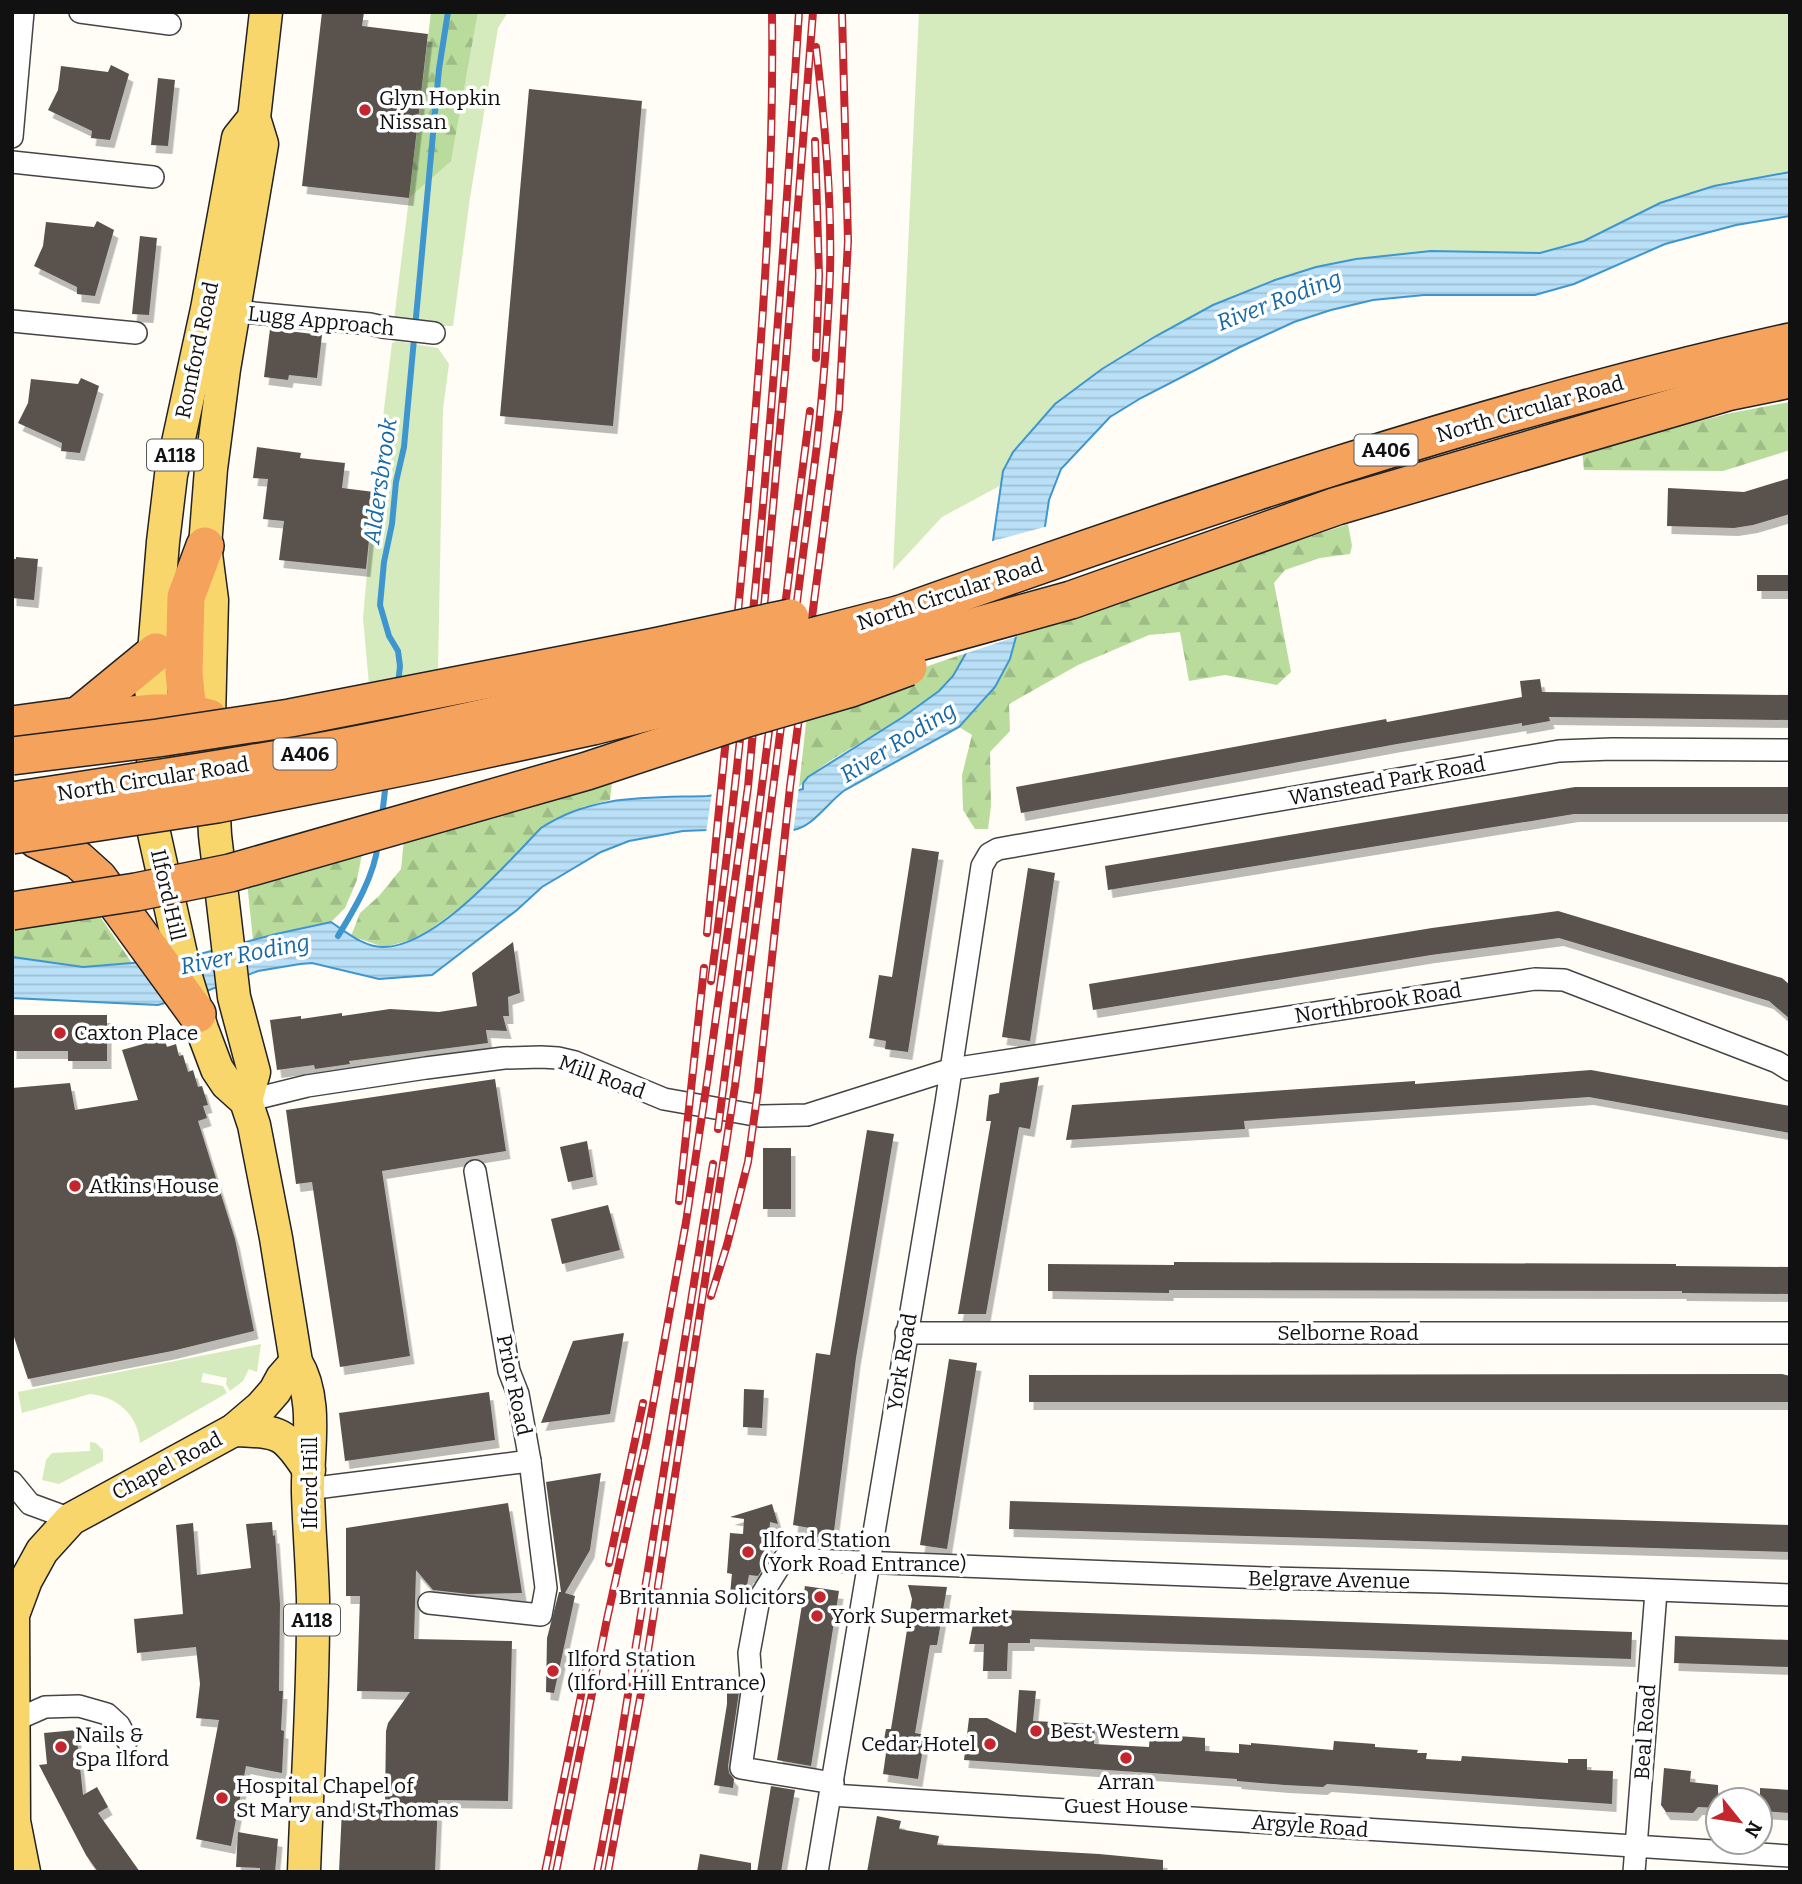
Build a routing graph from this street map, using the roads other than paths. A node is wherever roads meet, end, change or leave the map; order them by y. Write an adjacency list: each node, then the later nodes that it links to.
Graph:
1 (23, 12): 5 (street)
2 (80, 12): 4 (street)
3 (265, 12): 8 (main road, Romford Road / A118)
4 (170, 24)
5 (12, 137)
6 (12, 162): 7 (street)
7 (153, 177)
8 (221, 310): 11 (street, Lugg Approach); 14 (main road, Romford Road / A118); 17 (main road, Romford Road / A118)
9 (12, 321): 10 (street)
10 (136, 333)
11 (434, 333)
12 (1790, 342): 15 (highway, North Circular Road / A406)
13 (1790, 379): 16 (highway, North Circular Road / A406)
14 (205, 547): 18 (highway, A118)
15 (1056, 559): 22 (highway, A406, bridge); 23 (highway, North Circular Road / A406, bridge)
16 (1070, 600): 25 (highway, North Circular Road / A406, bridge); 27 (highway, A406, bridge)
17 (156, 652): 18 (main road, Romford Road / A118); 19 (highway)
18 (184, 715): 19 (highway); 24 (highway, A118); 31 (main road, Ilford Hill / A118)
19 (78, 716): 20 (highway)
20 (12, 725)
21 (1790, 750): 26 (street, Wanstead Park Road)
22 (12, 756)
23 (12, 801)
24 (152, 824): 25 (highway); 28 (main road, Ilford Hill / A118)
25 (20, 839): 28 (highway)
26 (989, 854): 29 (street, York Road)
27 (12, 911)
28 (197, 1014): 31 (main road, Ilford Hill / A118)
29 (952, 1069): 30 (street, Northbrook Road); 31 (street, Mill Road); 33 (street, York Road)
30 (1790, 1070)
31 (246, 1101): 35 (main road, Ilford Hill / A118)
32 (475, 1171): 37 (street, Prior Road)
33 (906, 1333): 34 (street, Selborne Road); 41 (street, York Road)
34 (1790, 1333)
35 (296, 1362): 36 (main road, Chapel Road); 38 (main road, Ilford Hill / A118)
36 (234, 1430): 38 (main road, Chapel Road); 40 (main road, Chapel Road)
37 (530, 1461): 38 (street, Prior Road); 44 (street)
38 (309, 1479): 52 (main road, Ilford Hill / A118)
39 (12, 1482): 40 (street)
40 (71, 1519): 45 (main road, Chapel Road)
41 (869, 1563): 42 (street, Belgrave Avenue); 48 (street, York Road); 48 (street, Belgrave Avenue)
42 (1656, 1592): 43 (street, Belgrave Avenue); 49 (street, Beal Road)
43 (1790, 1595)
44 (429, 1603)
45 (13, 1613): 46 (main road)
46 (13, 1722): 47 (street); 51 (main road)
47 (127, 1740)
48 (832, 1789): 49 (street, Argyle Road); 53 (street, York Road)
49 (1636, 1846): 50 (street, Argyle Road); 54 (street, Beal Road)
50 (1790, 1856)
51 (24, 1872)
52 (304, 1872)
53 (817, 1872)
54 (1634, 1872)

